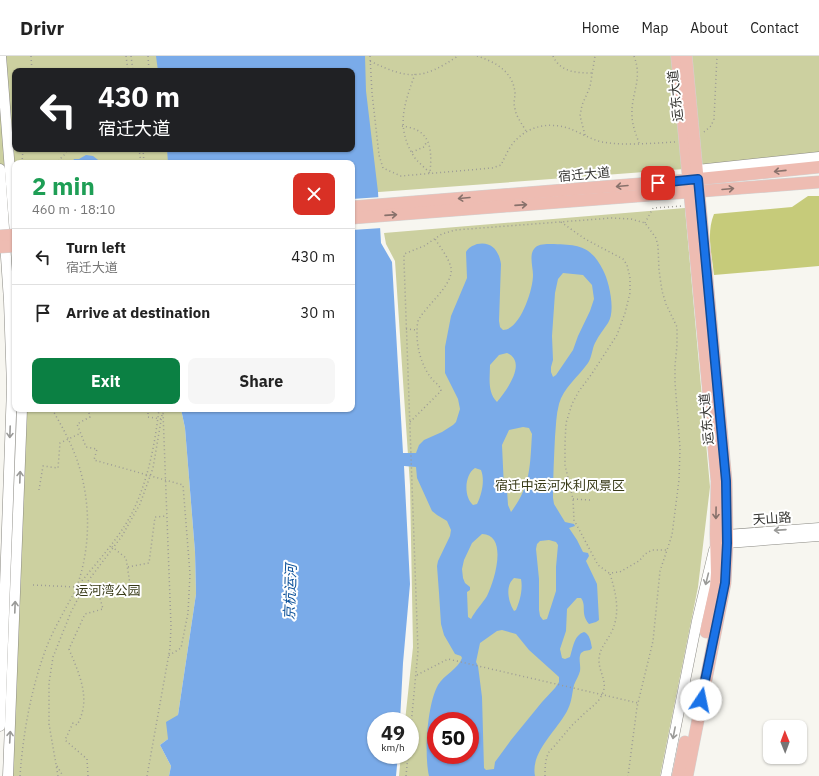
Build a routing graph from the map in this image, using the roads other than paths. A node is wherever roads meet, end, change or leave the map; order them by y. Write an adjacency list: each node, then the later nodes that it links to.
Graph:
1 (1, 56): 11 (street)
2 (677, 56): 4 (main road, 运东大道)
3 (686, 56): 4 (main road, 运东大道)
4 (689, 142): 8 (main road, 运东大道)
5 (819, 157): 8 (street)
6 (819, 167): 8 (main road, 宿迁大道, one-way to 8)
7 (0, 169): 22 (street, one-way to 22)
8 (694, 176): 10 (main road, 运东大道); 12 (main road, 宿迁大道, one-way to 12)
9 (819, 182): 10 (main road, 宿迁大道, one-way to 9)
10 (693, 192): 13 (main road, 宿迁大道, one-way to 10); 21 (main road, 运东大道); 21 (main road, 运东大道, one-way to 21)
11 (12, 197)
12 (355, 207)
13 (355, 218)
14 (12, 235): 15 (main road, bridge)
15 (0, 236)
16 (12, 246): 17 (main road, bridge)
17 (0, 247)
18 (22, 412): 23 (street, one-way to 18)
19 (819, 528): 21 (street, 天山路, one-way to 21)
20 (819, 536): 21 (street, 天山路)
21 (723, 540): 24 (street, one-way to 24); 25 (main road, 运东大道); 26 (main road, 运东大道)
22 (0, 726)
23 (8, 776)
24 (666, 776)
25 (678, 776)
26 (687, 776)

